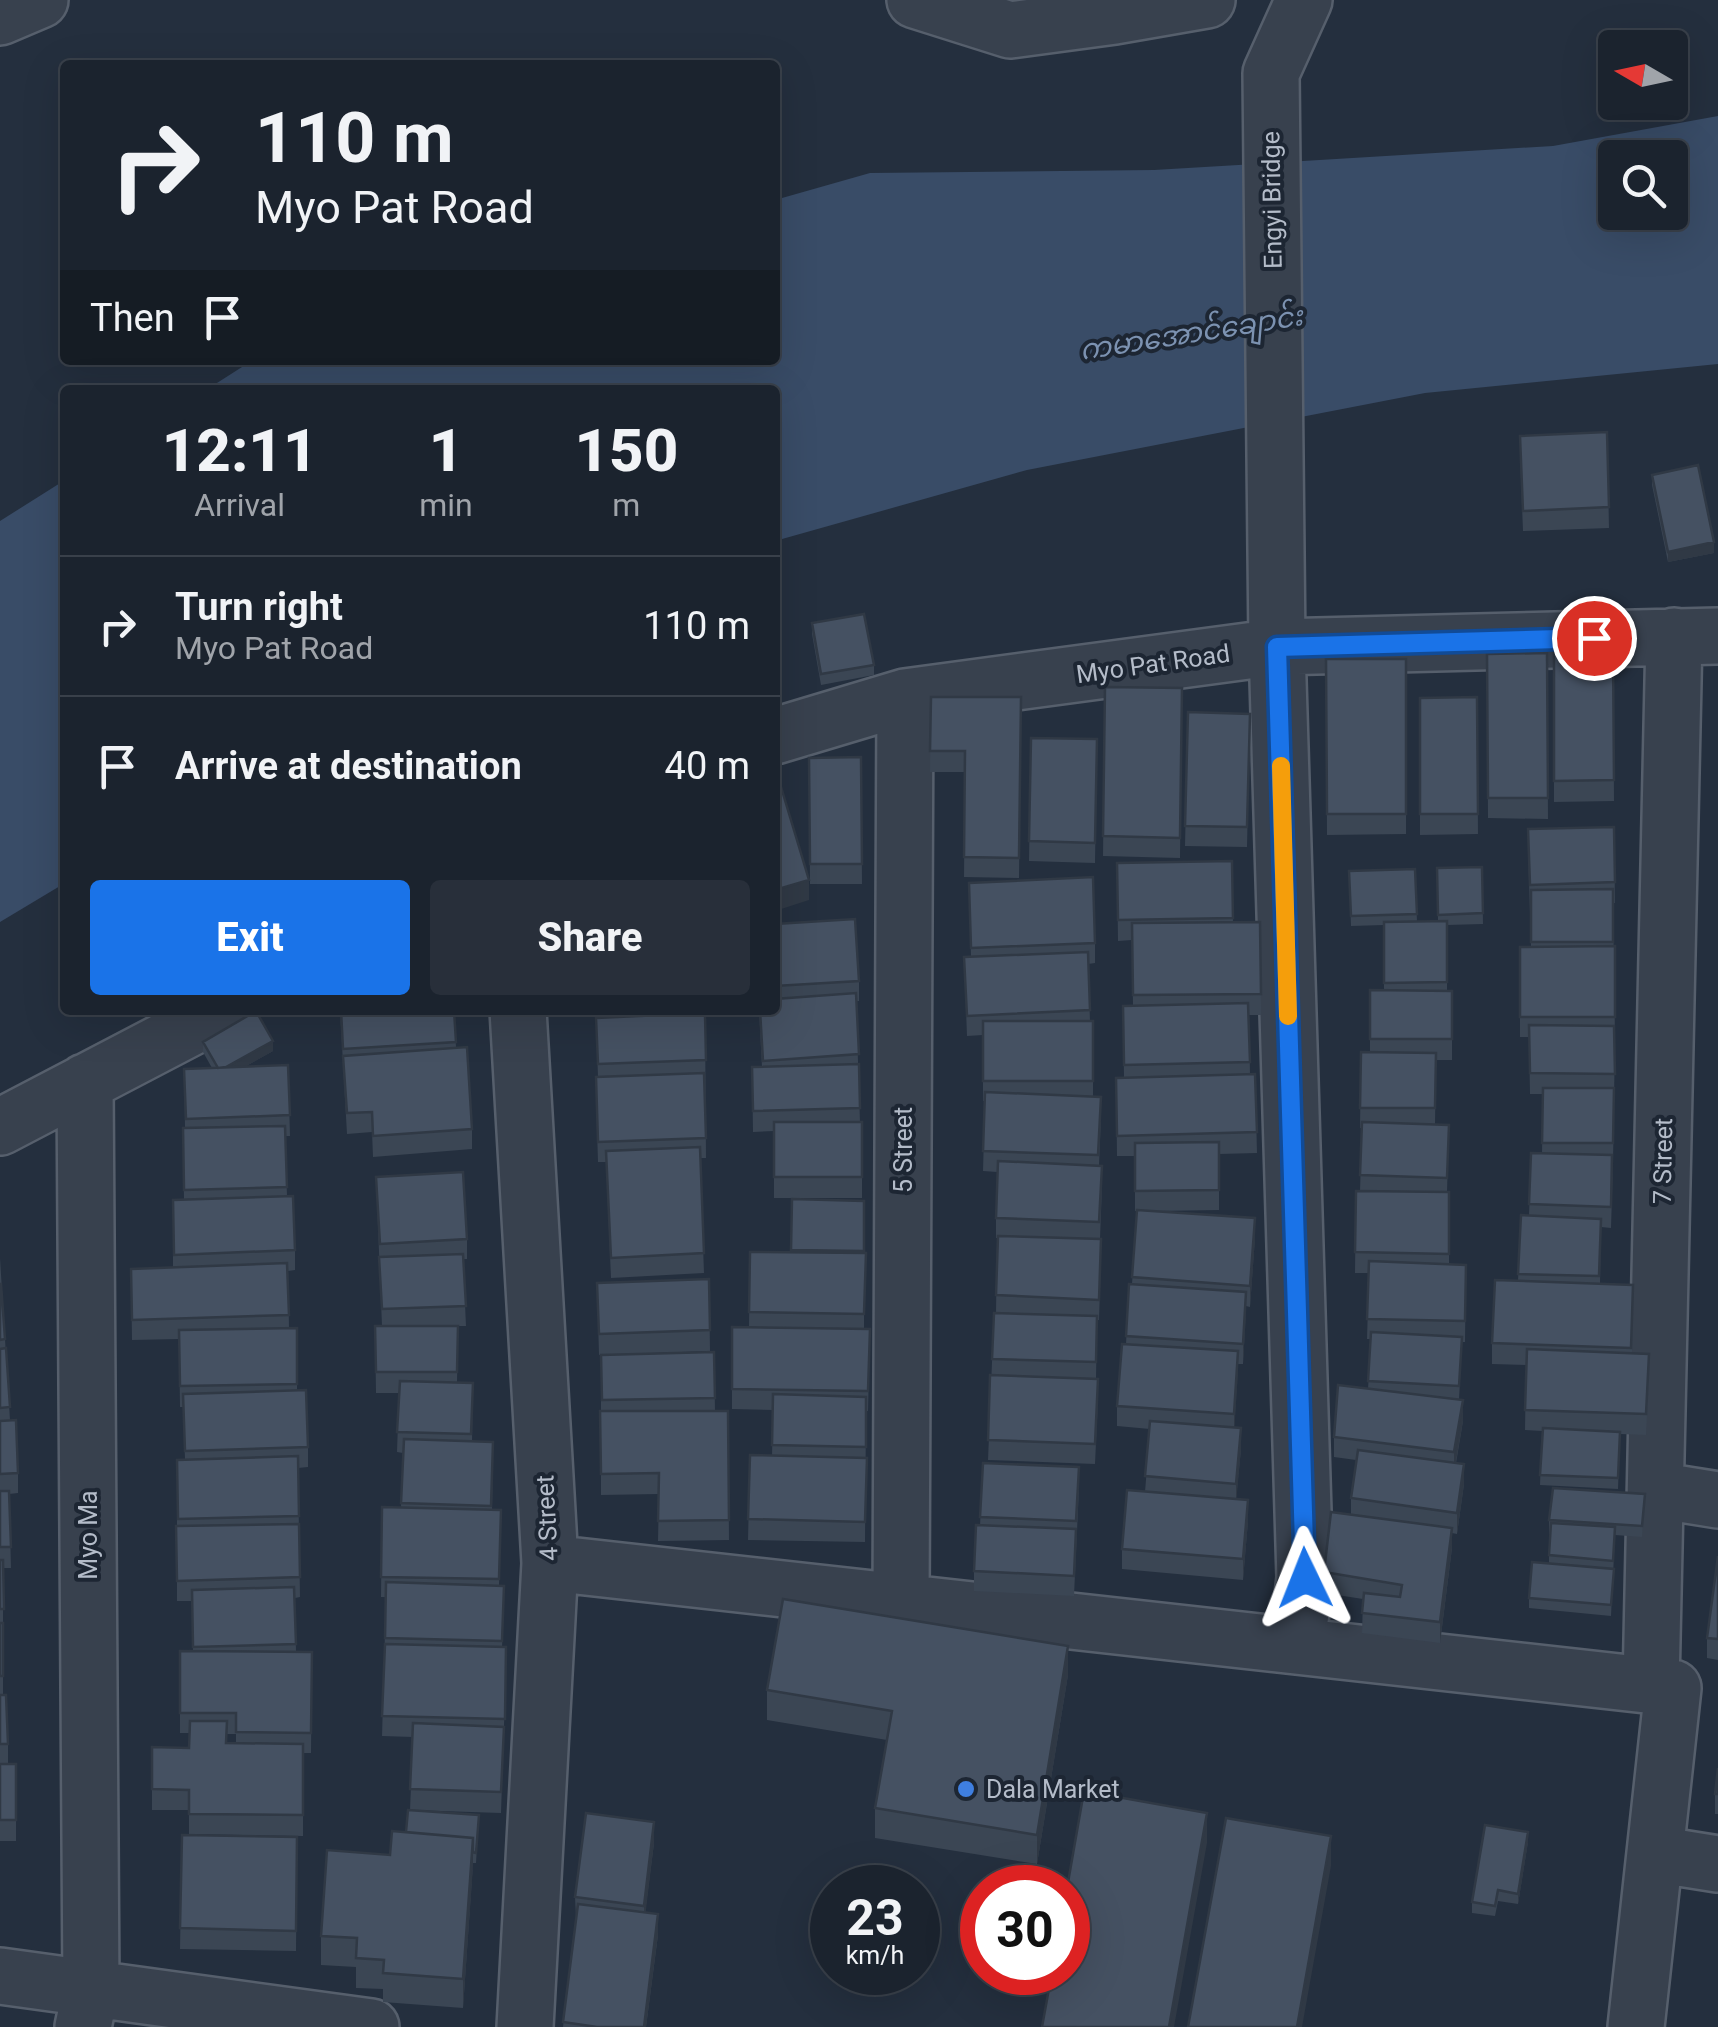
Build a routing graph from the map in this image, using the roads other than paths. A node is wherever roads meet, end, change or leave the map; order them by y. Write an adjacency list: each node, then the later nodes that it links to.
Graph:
1 (40, 0): 5 (street)
2 (915, 0): 3 (street)
3 (1206, 0)
4 (1304, 0): 7 (street, Engyi Bridge)
5 (0, 17)
6 (1696, 636): 7 (street, Myo Pat Road); 14 (street, 7 Street)
7 (1277, 647): 8 (street, Myo Pat Road); 18 (street, Engyi Bridge)
8 (905, 697): 9 (street, Myo Pat Road); 17 (street, 5 Street)
9 (780, 734)
10 (214, 1015): 12 (street)
11 (518, 1015): 16 (street, 4 Street)
12 (85, 1082): 13 (street); 23 (street, Myo Ma)
13 (0, 1127)
14 (1656, 1490): 15 (street); 19 (street, 7 Street)
15 (1718, 1500)
16 (550, 1563): 17 (street); 25 (street, 4 Street)
17 (901, 1602): 18 (street)
18 (1297, 1646): 19 (street)
19 (1651, 1686): 20 (street)
20 (1655, 1854): 21 (street); 26 (street)
21 (1718, 1864)
22 (0, 1976): 23 (street)
23 (87, 2008): 24 (street)
24 (371, 2027)
25 (525, 2027)
26 (1636, 2027)

